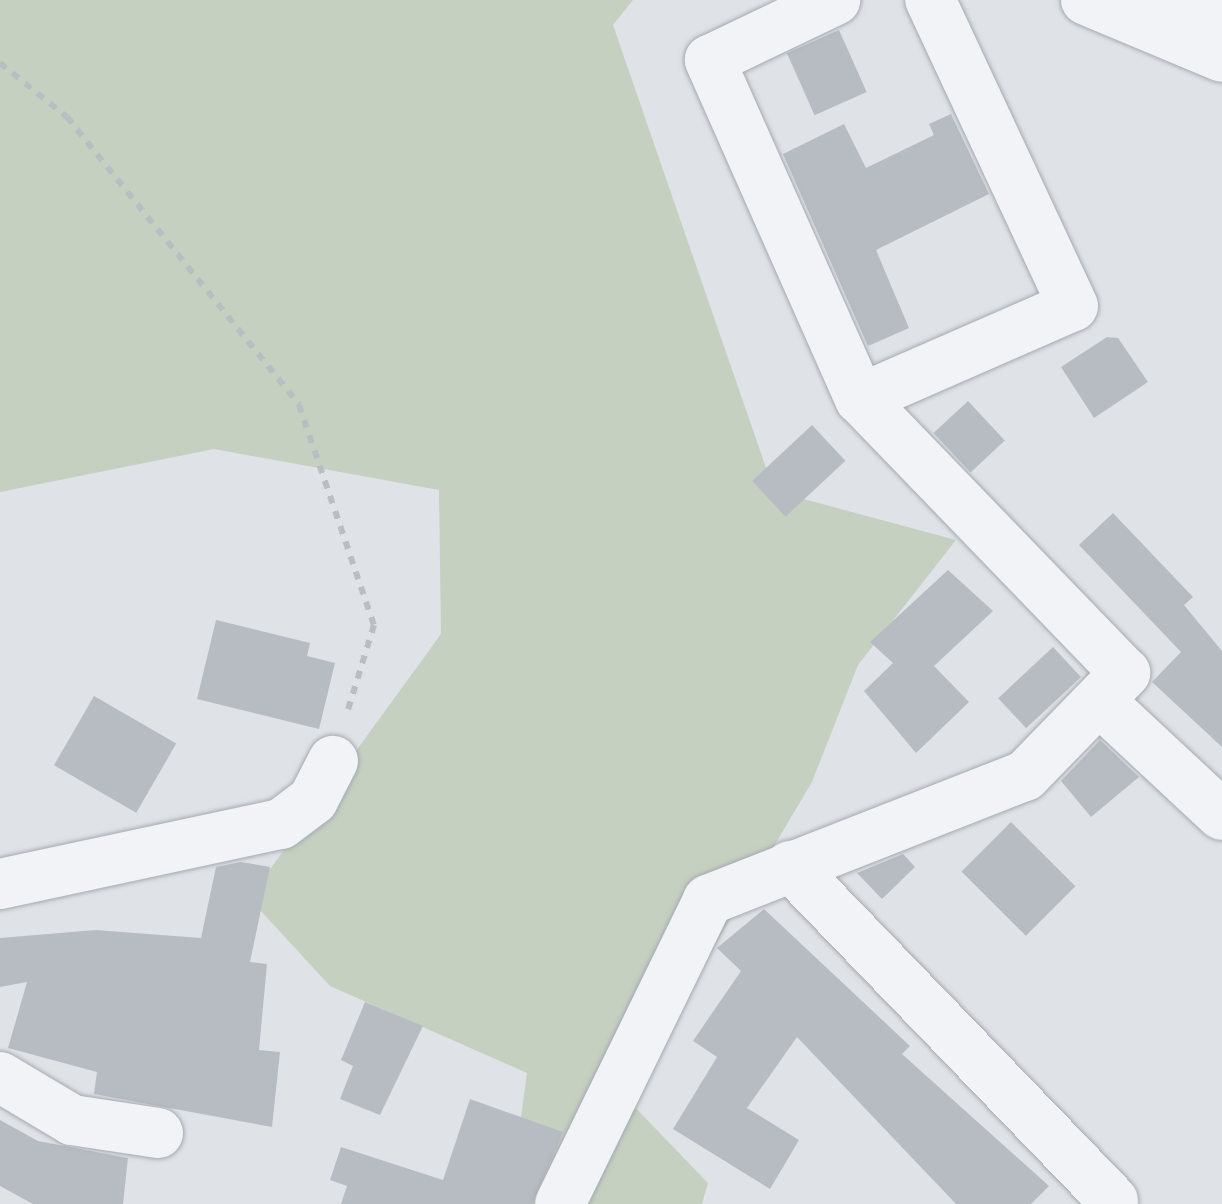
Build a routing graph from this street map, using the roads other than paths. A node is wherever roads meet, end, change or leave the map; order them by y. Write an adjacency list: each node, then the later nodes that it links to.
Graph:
1 (835, 0): 7 (street)
2 (930, 0): 7 (street)
3 (1086, 0): 6 (street)
4 (1150, 0): 5 (street)
5 (1222, 28)
6 (1222, 57)
7 (860, 399): 8 (street)
8 (1104, 705): 10 (street); 11 (street)
9 (333, 761): 12 (street)
10 (1222, 815)
11 (790, 866): 15 (street); 16 (street)
12 (0, 884)
13 (0, 1077): 14 (street)
14 (158, 1134)
15 (1113, 1200)
16 (560, 1204)

